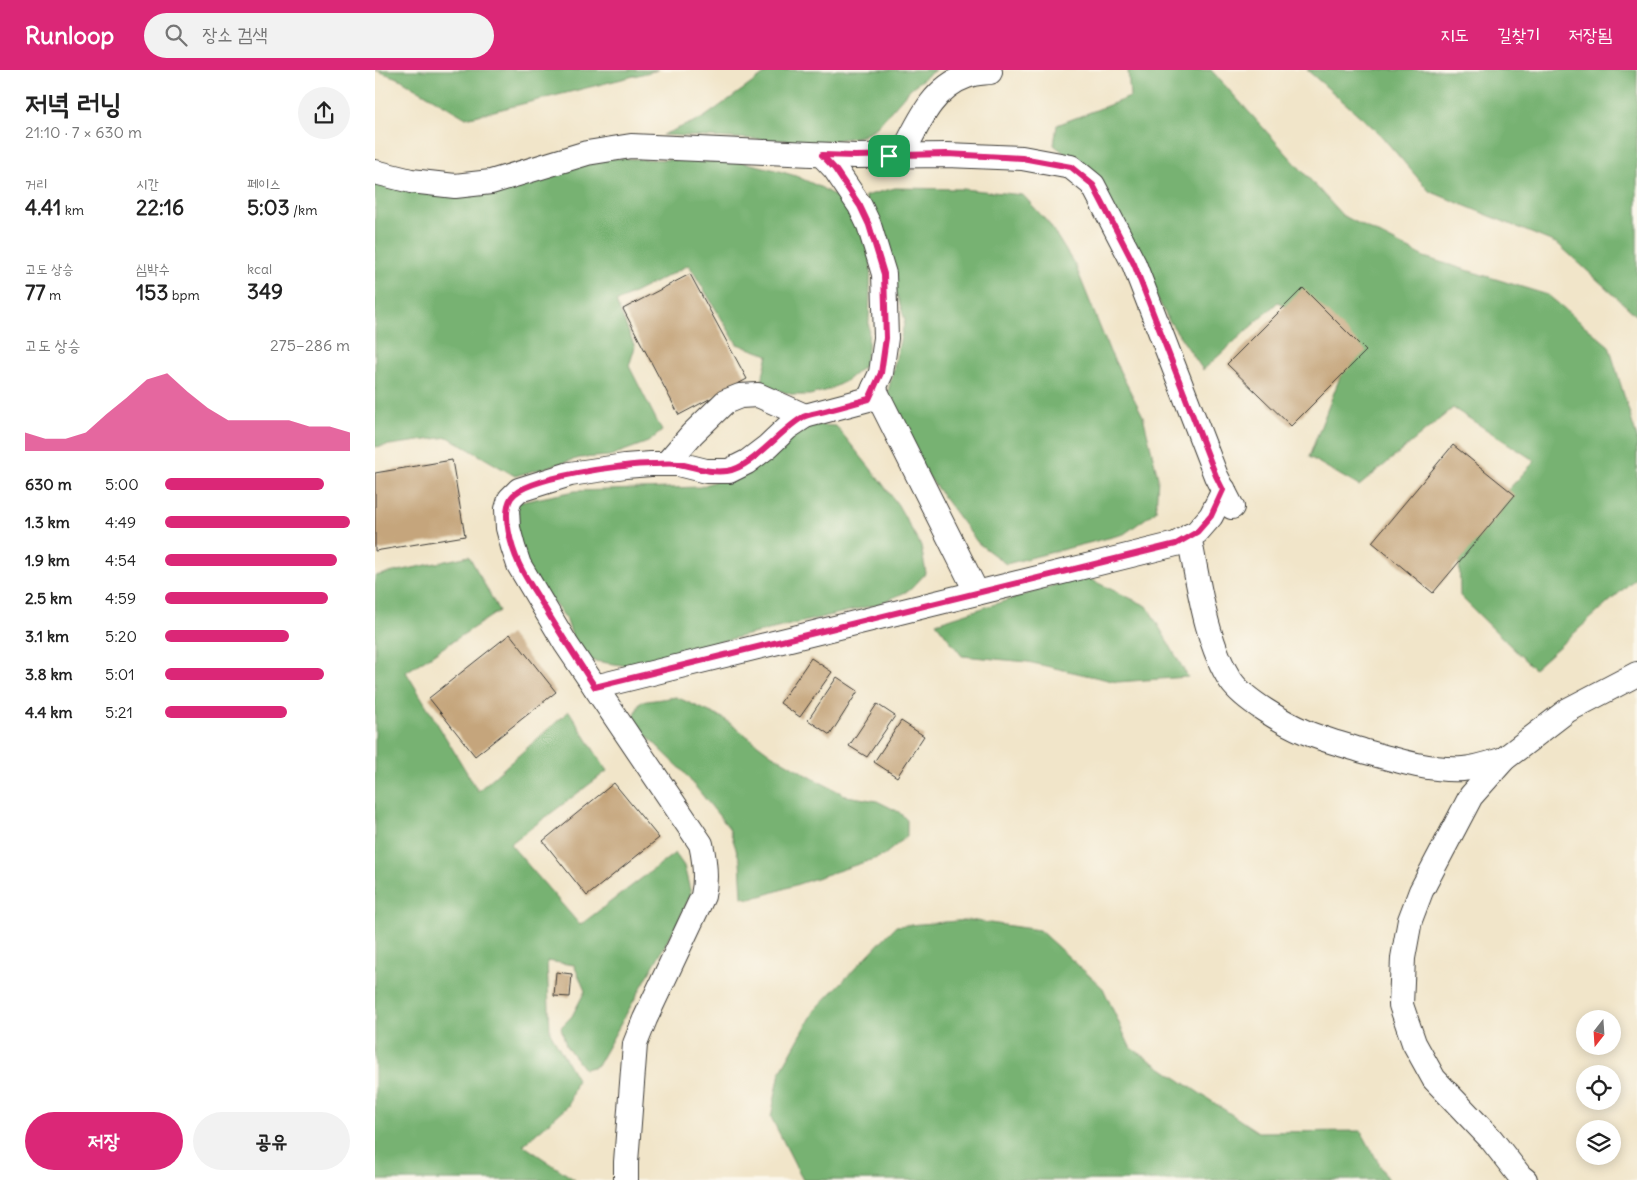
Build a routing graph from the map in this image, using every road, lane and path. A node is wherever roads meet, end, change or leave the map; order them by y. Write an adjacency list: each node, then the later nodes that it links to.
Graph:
1 (991, 72): 3 (street)
2 (822, 155): 3 (street); 4 (street); 5 (street)
3 (902, 155): 8 (street)
4 (375, 172)
5 (874, 388): 6 (street); 9 (street)
6 (805, 416): 7 (street); 7 (street)
7 (666, 464): 11 (street)
8 (1189, 536): 9 (street); 12 (street)
9 (977, 593): 11 (street)
10 (1637, 674): 12 (street)
11 (595, 687): 13 (street)
12 (1504, 759): 14 (street)
13 (626, 1180)
14 (1525, 1180)

